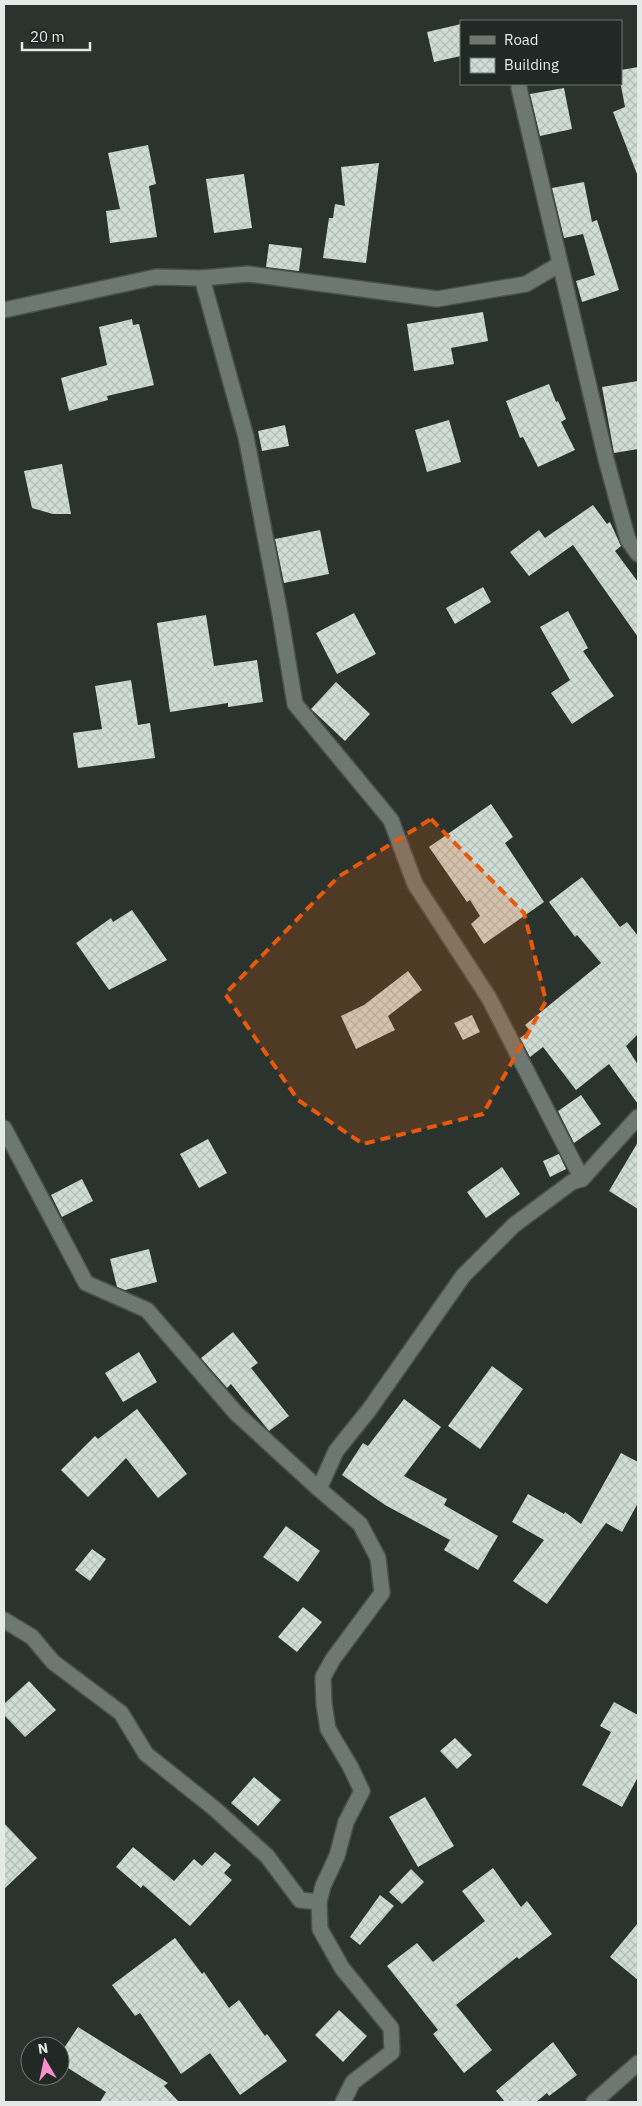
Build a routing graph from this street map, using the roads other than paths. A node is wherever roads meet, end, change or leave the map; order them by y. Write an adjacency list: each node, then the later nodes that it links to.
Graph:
1 (519, 88): 2 (street)
2 (560, 264): 3 (street); 5 (street)
3 (202, 278): 4 (street); 8 (street)
4 (4, 310)
5 (638, 554)
6 (638, 1117): 8 (street)
7 (4, 1128): 9 (street)
8 (582, 1179): 9 (street)
9 (319, 1489): 11 (street)
10 (4, 1620): 11 (street)
11 (320, 1902): 13 (street)
12 (638, 2063): 14 (street)
13 (343, 2102)
14 (594, 2102)

